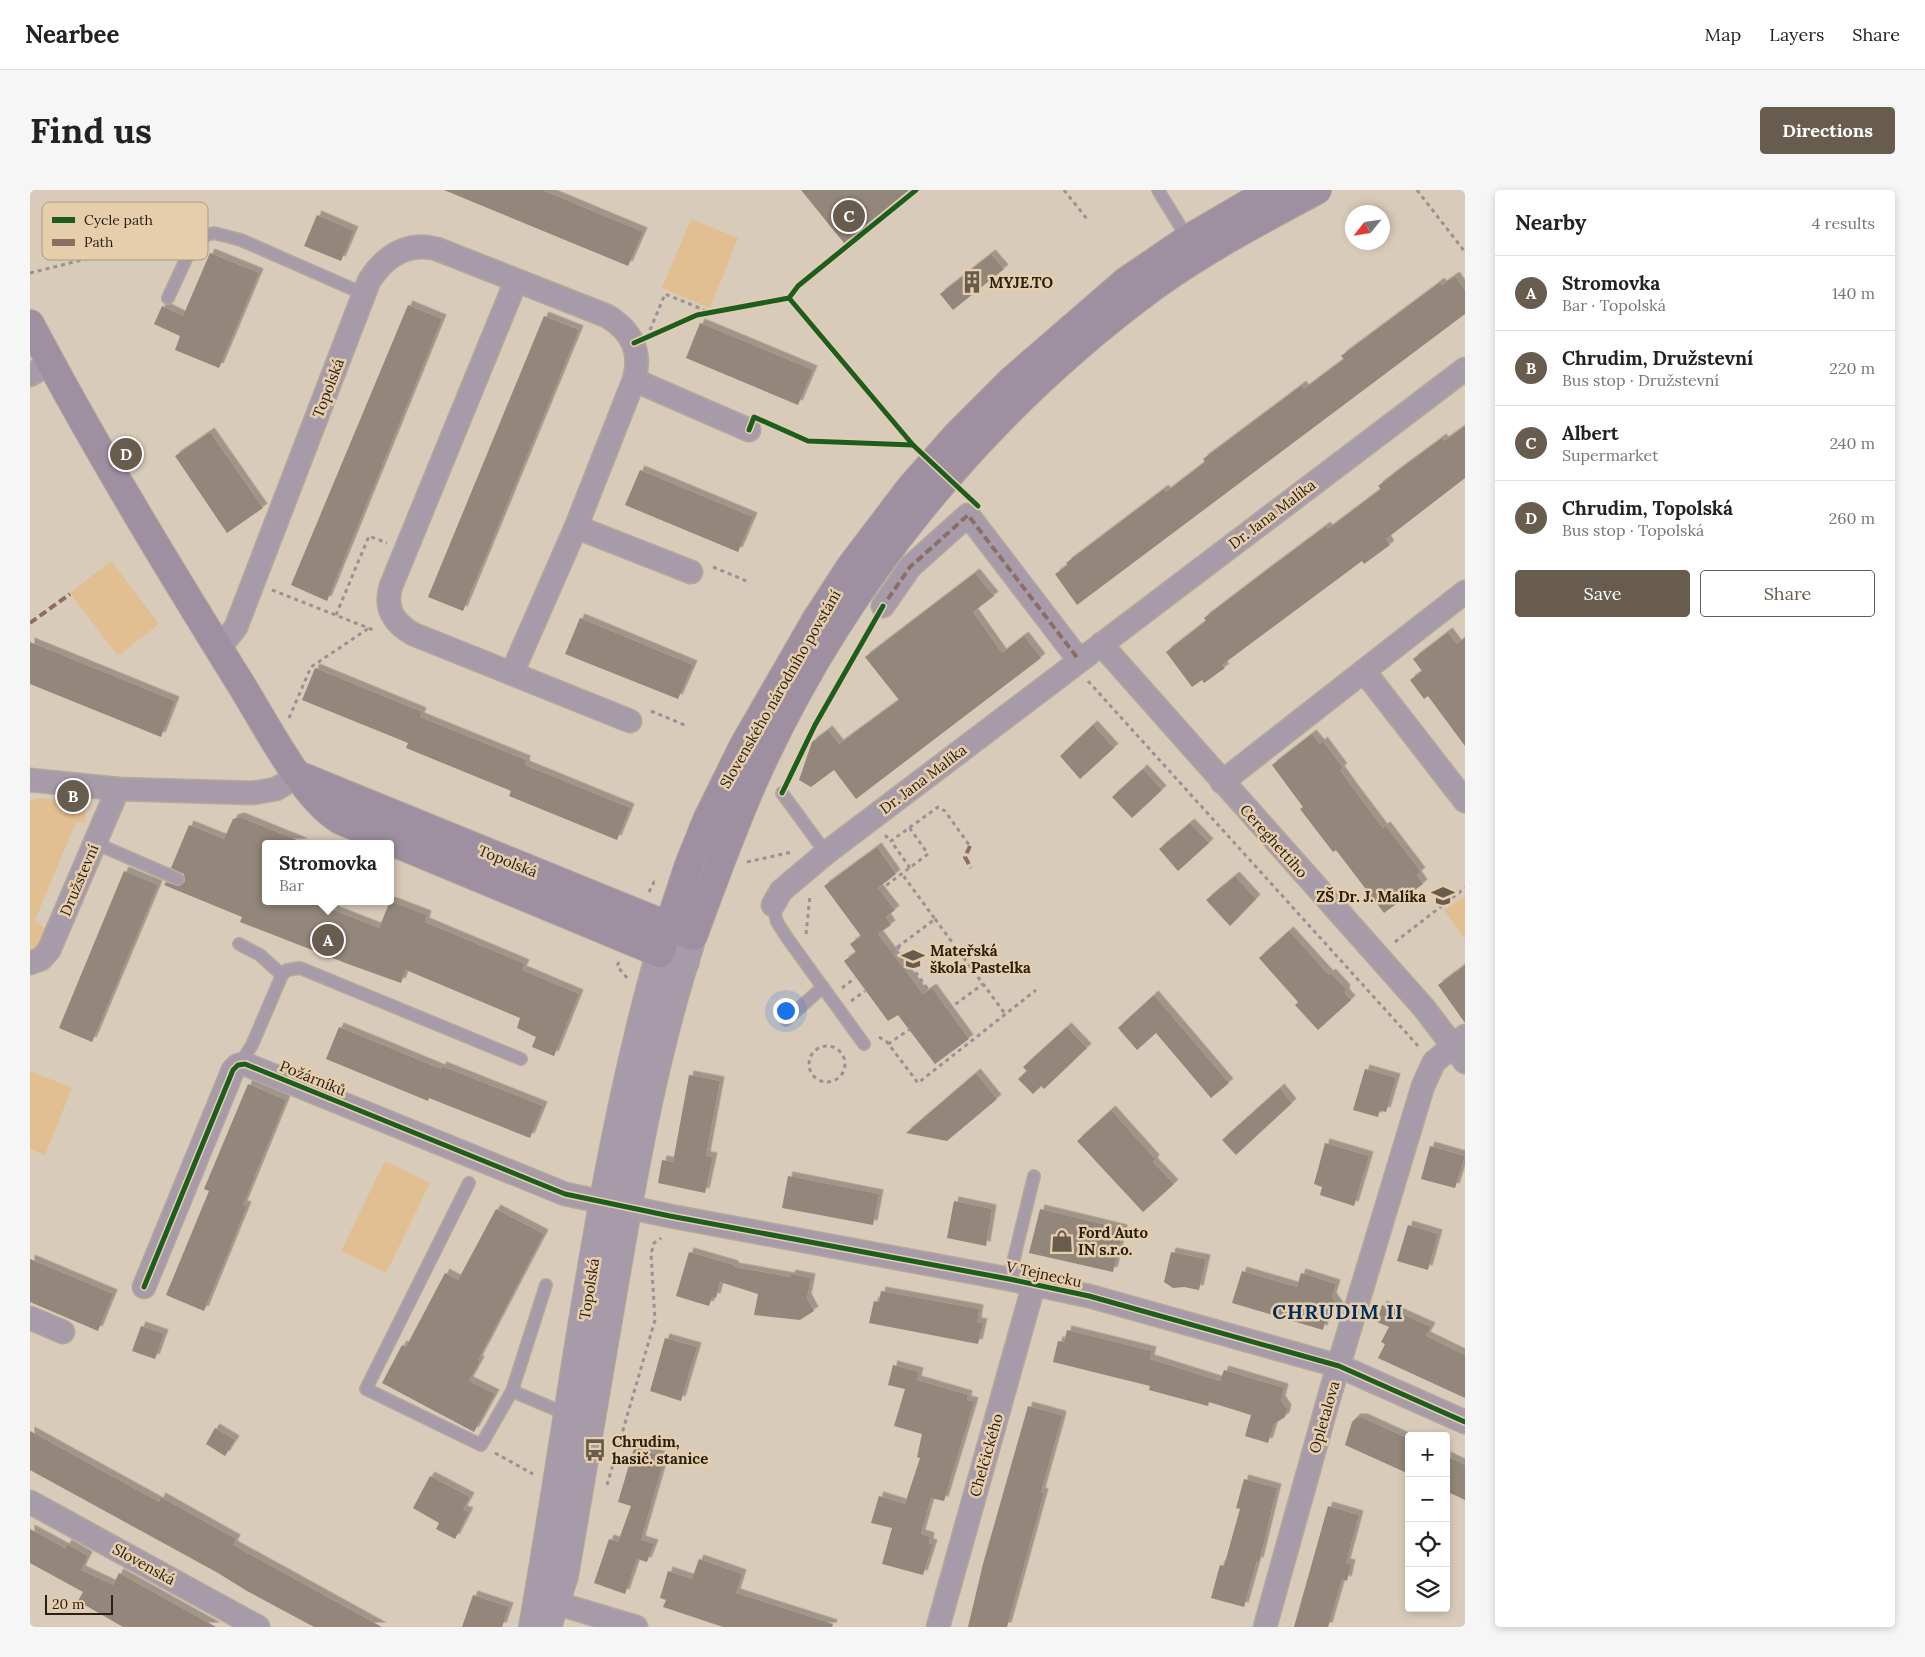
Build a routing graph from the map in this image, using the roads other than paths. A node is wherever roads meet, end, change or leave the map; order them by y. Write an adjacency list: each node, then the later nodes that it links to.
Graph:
1 (1158, 190): 5 (lane)
2 (1272, 190): 5 (main road, Slovenského národního povstání)
3 (1317, 190): 5 (main road, Slovenského národního povstání)
4 (208, 235): 8 (lane)
5 (1194, 248): 37 (main road, Slovenského národního povstání)
6 (185, 260): 9 (lane)
7 (516, 281): 8 (street, Topolská); 13 (street, Topolská); 23 (street)
8 (364, 294): 20 (street, Topolská)
9 (168, 298)
10 (30, 324): 11 (main road, Topolská)
11 (40, 369): 20 (main road, Topolská)
12 (1465, 369): 19 (street, Dr. Jana Malíka)
13 (634, 380): 14 (street); 15 (street, Topolská)
14 (749, 430)
15 (576, 526): 16 (street); 23 (street, Topolská)
16 (698, 568)
17 (1465, 592): 22 (street)
18 (883, 606): 21 (street)
19 (1101, 644): 21 (street, Dr. Jana Malíka); 27 (street, Cereghettiho)
20 (217, 646): 25 (main road, Topolská)
21 (1080, 660): 34 (street, Dr. Jana Malíka)
22 (1364, 671): 27 (street); 30 (street)
23 (512, 673): 24 (street)
24 (638, 715)
25 (299, 775): 28 (street); 31 (main road, Topolská); 37 (main road, Topolská)
26 (30, 780): 28 (street)
27 (1222, 782): 45 (street, Cereghettiho)
28 (118, 789): 33 (street, Družstevní)
29 (782, 793): 34 (lane)
30 (1465, 801)
31 (388, 840)
32 (394, 842): 39 (main road, Topolská)
33 (95, 843): 35 (lane); 40 (street, Družstevní)
34 (824, 849): 36 (street, Dr. Jana Malíka)
35 (178, 879)
36 (773, 905): 42 (lane)
37 (681, 932): 39 (main road, Slovenského národního povstání)
38 (239, 944): 41 (lane)
39 (672, 958): 50 (street, Topolská)
40 (30, 963)
41 (282, 976): 46 (lane); 47 (lane)
42 (823, 987): 43 (lane); 44 (lane)
43 (786, 1020)
44 (864, 1044)
45 (1461, 1048): 57 (street, Opletalova)
46 (522, 1059)
47 (240, 1064): 50 (street, Požárníků); 54 (street)
48 (1034, 1176): 51 (lane)
49 (469, 1183): 58 (lane)
50 (615, 1205): 51 (street, V Tejnecku); 59 (street, Topolská)
51 (1009, 1279): 52 (street, V Tejnecku)
52 (1034, 1284): 57 (street, V Tejnecku); 67 (street, Chelčického)
53 (546, 1285): 58 (lane)
54 (144, 1286)
55 (30, 1318): 56 (street)
56 (63, 1332)
57 (1338, 1366): 60 (street, V Tejnecku); 68 (street, Opletalova)
58 (512, 1391): 59 (lane)
59 (581, 1414): 62 (street, Topolská)
60 (1465, 1422)
61 (30, 1502): 63 (street, Slovenská)
62 (547, 1599): 64 (street, Topolská); 65 (street, Topolská); 66 (street)
63 (258, 1627)
64 (533, 1627)
65 (547, 1627)
66 (636, 1627)
67 (938, 1627)
68 (1265, 1627)

